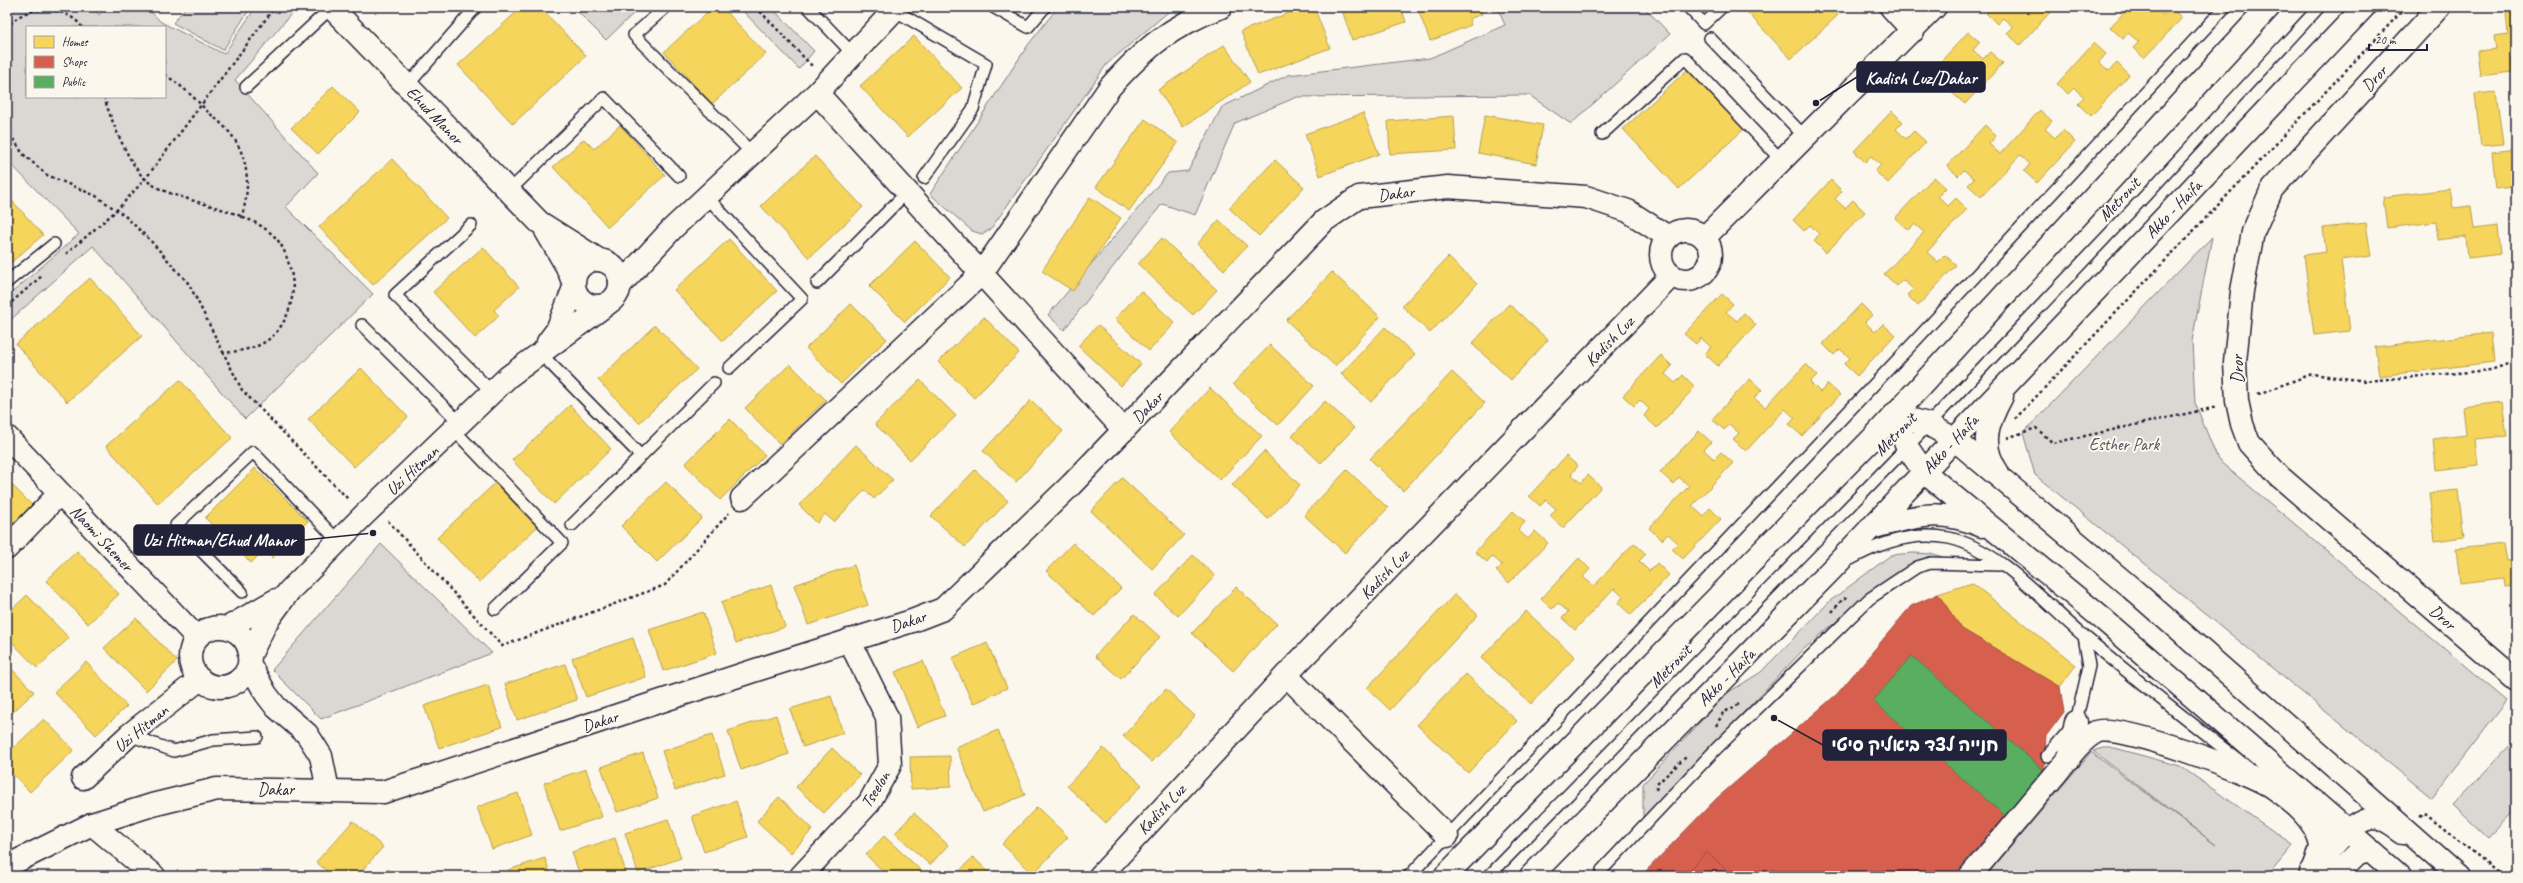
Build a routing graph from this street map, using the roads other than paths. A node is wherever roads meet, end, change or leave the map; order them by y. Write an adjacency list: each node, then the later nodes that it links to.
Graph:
1 (331, 7): 21 (main road, Ehud Manor); 22 (lane)
2 (476, 7): 21 (lane)
3 (666, 7): 26 (lane)
4 (808, 7): 20 (lane)
5 (992, 7): 6 (lane)
6 (1045, 7)
7 (1221, 7): 39 (main road)
8 (1688, 7): 9 (lane)
9 (1722, 7)
10 (1891, 7): 18 (main road)
11 (1934, 7): 18 (main road)
12 (2225, 7): 95 (lane)
13 (2269, 7): 52 (main road)
14 (2319, 7): 53 (lane, Metronit)
15 (2364, 7): 49 (main road, Akko - Haifa)
16 (2439, 7): 81 (main road, Dror)
17 (896, 9): 20 (main road); 29 (lane)
18 (1913, 31): 25 (main road)
19 (1710, 38): 25 (lane)
20 (853, 54): 23 (main road)
21 (407, 86): 30 (main road, Ehud Manor)
22 (246, 87)
23 (822, 87): 26 (main road); 29 (main road)
24 (1602, 134): 27 (lane)
25 (1806, 138): 27 (main road)
26 (752, 153): 31 (main road)
27 (1782, 161): 36 (main road)
28 (679, 176): 30 (lane)
29 (916, 184): 39 (main road); 42 (lane)
30 (509, 191): 32 (main road, Ehud Manor)
31 (706, 196): 34 (main road); 48 (lane)
32 (539, 222): 38 (main road, Ehud Manor); 44 (main road, Ehud Manor)
33 (471, 225): 51 (lane)
34 (672, 229): 38 (main road); 43 (main road)
35 (1668, 237): 36 (main road); 40 (main road); 55 (main road, Dakar)
36 (1704, 238): 40 (main road)
37 (54, 244): 41 (lane)
38 (603, 261): 43 (main road); 44 (main road)
39 (981, 274): 55 (main road); 63 (main road)
40 (1671, 276): 79 (main road, Kadish Luz)
41 (7, 282)
42 (817, 283)
43 (620, 285): 45 (main road)
44 (574, 286): 45 (main road); 47 (main road, Uzi Hitman)
45 (606, 305): 47 (main road, Uzi Hitman)
46 (362, 325): 54 (lane)
47 (540, 353): 51 (main road, Uzi Hitman); 59 (lane)
48 (729, 368)
49 (2011, 378): 57 (main road, Akko - Haifa); 61 (main road)
50 (714, 383): 59 (lane)
51 (493, 393): 54 (main road, Uzi Hitman)
52 (1894, 415): 53 (main road); 58 (main road); 103 (main road)
53 (1928, 424): 57 (main road); 58 (lane, Metronit)
54 (457, 427): 67 (main road, Uzi Hitman); 73 (lane)
55 (1124, 430): 77 (main road, Dakar)
56 (7, 437): 62 (main road, Naomi Shemer)
57 (1954, 439): 60 (main road, Akko - Haifa); 61 (main road)
58 (1907, 447): 60 (main road); 107 (lane, Metronit)
59 (641, 456): 64 (lane)
60 (1924, 472): 65 (main road, Akko - Haifa); 66 (main road)
61 (2003, 481): 97 (main road)
62 (60, 493): 68 (main road); 76 (main road, Naomi Shemer)
63 (742, 498)
64 (572, 525)
65 (1869, 528): 66 (main road); 70 (main road, Akko - Haifa)
66 (2008, 540): 92 (main road)
67 (339, 542): 71 (main road, Uzi Hitman); 72 (lane)
68 (7, 548)
69 (2003, 566): 70 (lane); 75 (lane); 110 (lane)
70 (1831, 570): 99 (main road, Akko - Haifa)
71 (289, 591): 74 (main road, Uzi Hitman); 78 (main road, Uzi Hitman)
72 (242, 592)
73 (495, 609)
74 (227, 628): 76 (main road); 78 (main road)
75 (2084, 636): 84 (lane); 90 (lane)
76 (196, 638): 80 (main road)
77 (849, 640): 91 (main road, Dakar); 105 (main road, Tseelon)
78 (249, 660): 82 (main road); 83 (main road)
79 (1286, 675): 95 (main road); 106 (main road, Kadish Luz)
80 (200, 679): 82 (main road); 85 (main road, Uzi Hitman)
81 (2516, 680)
82 (221, 686): 83 (main road)
83 (280, 710): 91 (main road)
84 (2076, 722): 87 (lane); 88 (main road)
85 (129, 735): 86 (lane); 89 (main road, Uzi Hitman)
86 (257, 738)
87 (2047, 756)
88 (2069, 759): 90 (main road); 111 (main road)
89 (82, 778)
90 (2272, 787): 96 (main road)
91 (328, 790): 93 (main road, Dakar)
92 (2311, 797): 94 (main road); 96 (main road)
93 (92, 824): 100 (main road, Dakar); 104 (main road)
94 (2350, 830): 97 (main road); 98 (main road); 101 (main road)
95 (1447, 836): 102 (lane)
96 (2321, 844): 101 (main road)
97 (2424, 847): 114 (main road)
98 (2370, 850): 112 (main road); 113 (main road)
99 (1553, 852): 108 (main road, Akko - Haifa); 109 (main road)
100 (7, 866)
101 (2311, 872)
102 (1412, 874)
103 (1455, 874)
104 (154, 876)
105 (801, 876)
106 (1100, 876)
107 (1489, 876)
108 (1531, 876)
109 (1546, 876)
110 (1601, 876)
111 (1970, 876)
112 (2334, 876)
113 (2400, 876)
114 (2458, 876)

